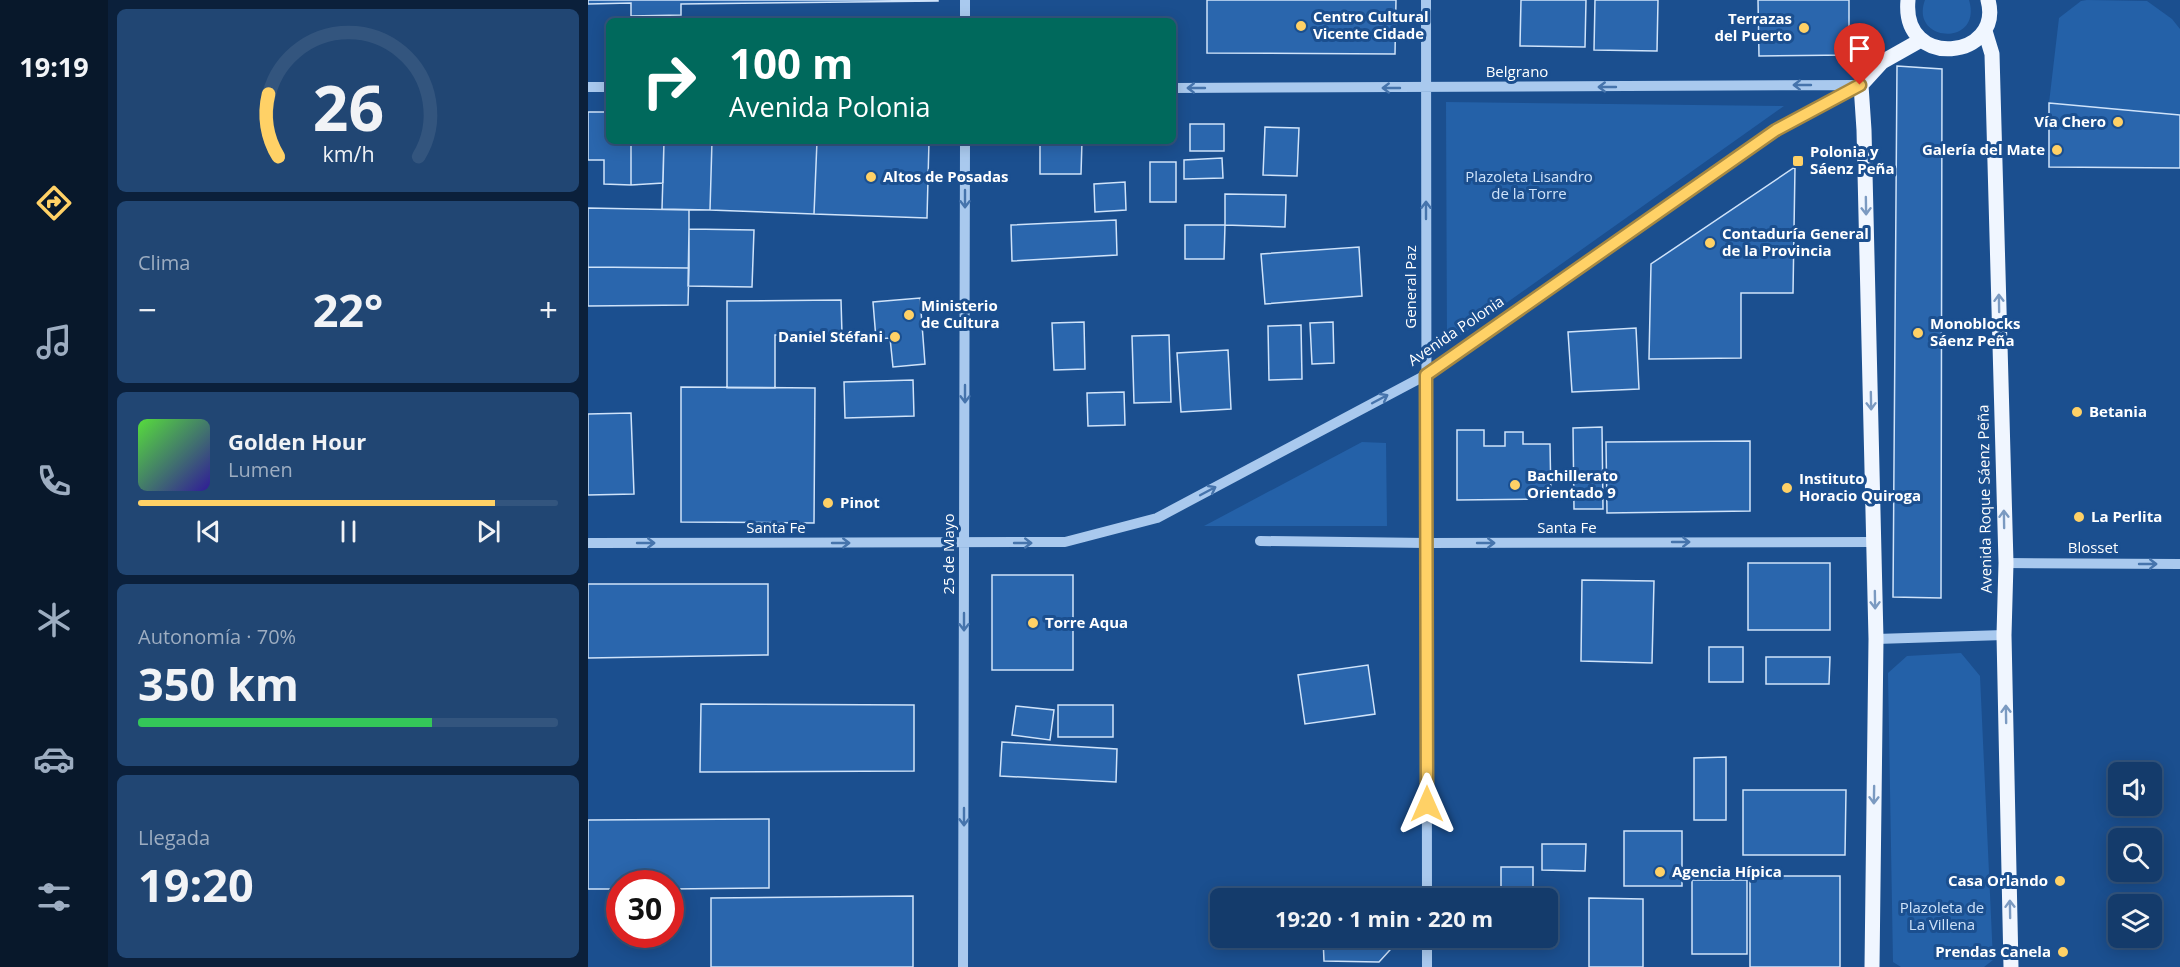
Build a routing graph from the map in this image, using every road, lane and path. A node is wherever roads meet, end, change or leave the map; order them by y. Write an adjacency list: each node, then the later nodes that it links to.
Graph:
1 (965, 0): 5 (street)
2 (1426, 0): 12 (street, General Paz)
3 (1907, 0): 7 (main road)
4 (1991, 1): 6 (main road, Avenida Roque Sáenz Peña)
5 (965, 18)
6 (1985, 31): 7 (main road); 20 (main road, Avenida Roque Sáenz Peña, one-way to 6)
7 (1921, 40): 8 (main road, Avenida Polonia)
8 (1860, 85): 12 (street, Belgrano, one-way to 12); 14 (street, Avenida Polonia); 16 (main road, one-way to 16)
9 (588, 87): 10 (street)
10 (606, 87)
11 (1176, 88): 12 (street, Belgrano, one-way to 11)
12 (1426, 88): 14 (street, General Paz, one-way to 12)
13 (965, 144): 18 (street, 25 de Mayo, one-way to 18)
14 (1426, 375): 18 (street, Avenida Polonia, one-way to 14); 19 (street, General Paz)
15 (1260, 541): 19 (street, Santa Fe)
16 (1874, 542): 19 (street, Santa Fe, one-way to 16); 23 (main road, one-way to 23)
17 (588, 543): 18 (street, Santa Fe, one-way to 18)
18 (965, 543): 26 (street, 25 de Mayo, one-way to 26)
19 (1427, 543): 24 (street, General Paz)
20 (2006, 563): 21 (street, Blosset, one-way to 21); 22 (main road, Avenida Roque Sáenz Peña)
21 (2180, 564)
22 (2004, 635): 23 (street); 29 (main road, Avenida Roque Sáenz Peña, one-way to 22)
23 (1876, 639): 28 (main road, one-way to 28)
24 (1427, 888)
25 (1427, 948): 27 (street)
26 (963, 967)
27 (1427, 967)
28 (1872, 967)
29 (2011, 967)

